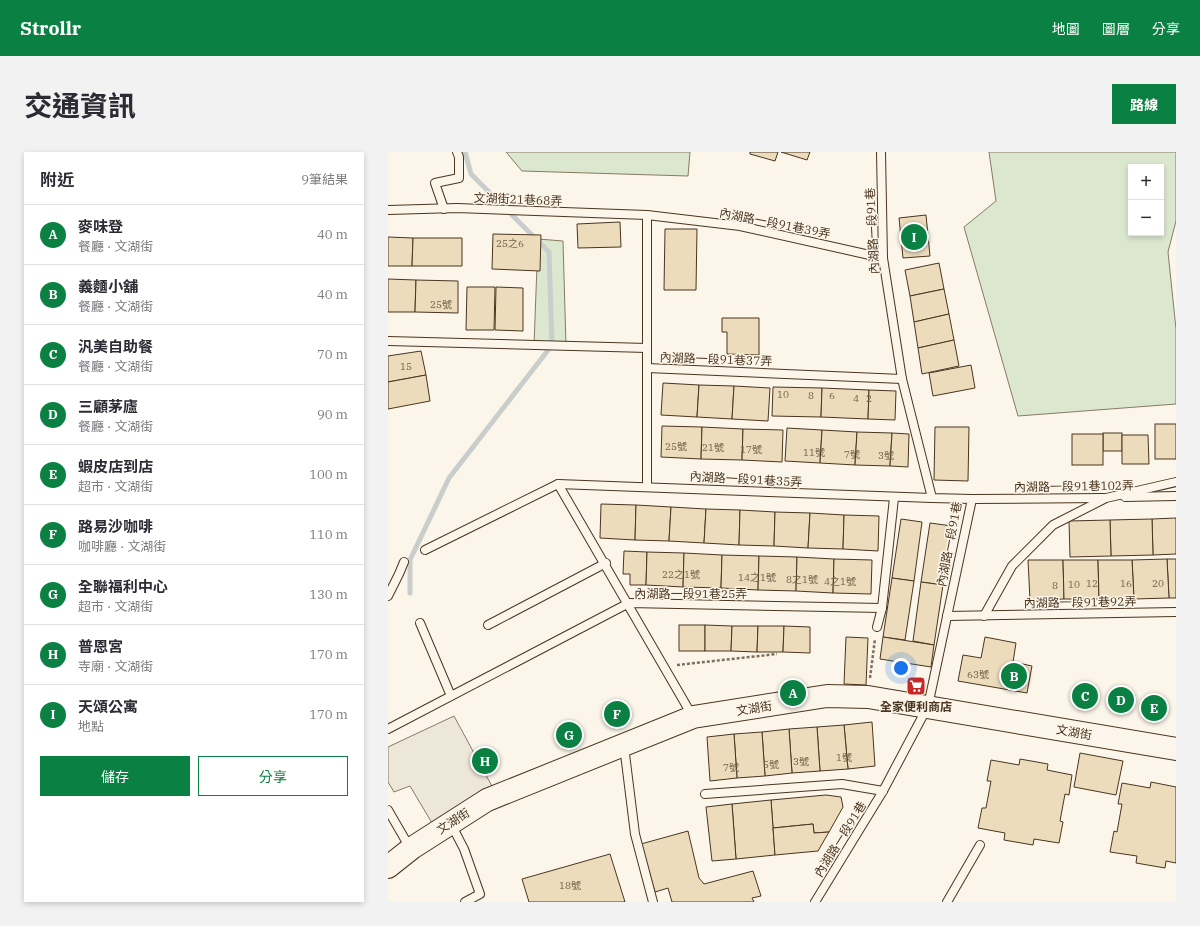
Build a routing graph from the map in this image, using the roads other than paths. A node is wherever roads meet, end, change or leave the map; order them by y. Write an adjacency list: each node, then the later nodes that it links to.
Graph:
1 (457, 152): 3 (lane)
2 (882, 152): 6 (lane, 內湖路一段91巷)
3 (444, 209): 4 (lane, 文湖街21巷68弄); 5 (lane, 文湖街21巷68弄)
4 (388, 210)
5 (647, 215): 6 (lane, 內湖路一段91巷39弄); 8 (lane)
6 (883, 258): 10 (lane, 內湖路一段91巷)
7 (388, 341): 8 (lane)
8 (647, 348): 9 (lane)
9 (647, 368): 10 (lane, 內湖路一段91巷37弄); 13 (lane, 內湖路一段91巷37弄)
10 (902, 379): 16 (lane, 內湖路一段91巷)
11 (1176, 482): 17 (lane)
12 (558, 484): 13 (lane, 內湖路一段91巷35弄); 19 (lane, 內湖路一段91巷35弄); 21 (lane)
13 (647, 486): 15 (lane, 內湖路一段91巷35弄)
14 (1176, 496): 17 (lane, 內湖路一段91巷102弄)
15 (894, 498): 16 (lane, 內湖路一段91巷35弄); 24 (lane)
16 (932, 498): 18 (lane, 內湖路一段91巷)
17 (1106, 498): 18 (lane, 內湖路一段91巷102弄); 27 (lane)
18 (972, 499): 26 (lane, 內湖路一段91巷)
19 (425, 550)
20 (404, 562): 22 (lane)
21 (606, 563): 23 (lane); 29 (lane)
22 (388, 596)
23 (628, 602): 24 (lane, 內湖路一段91巷25弄); 31 (lane); 33 (lane, 內湖路一段91巷25弄)
24 (882, 608): 30 (lane)
25 (1176, 612): 27 (lane, 內湖路一段91巷92弄)
26 (947, 616): 27 (lane, 內湖路一段91巷92弄); 32 (lane, 內湖路一段91巷)
27 (984, 616)
28 (420, 623): 31 (lane)
29 (488, 625)
30 (877, 627)
31 (451, 696): 34 (lane)
32 (928, 706): 33 (street, 文湖街); 36 (street, 文湖街); 37 (lane, 內湖路一段91巷)
33 (693, 717): 35 (street, 文湖街)
34 (388, 729)
35 (624, 745): 40 (street, 文湖街); 45 (lane)
36 (1176, 749)
37 (884, 791): 38 (lane); 46 (lane, 內湖路一段91巷)
38 (705, 794)
39 (388, 810): 42 (lane)
40 (450, 823): 42 (street, 文湖街); 44 (lane)
41 (980, 845): 47 (lane)
42 (411, 849): 43 (street, 文湖街)
43 (388, 866)
44 (465, 902)
45 (653, 902)
46 (815, 902)
47 (947, 902)

